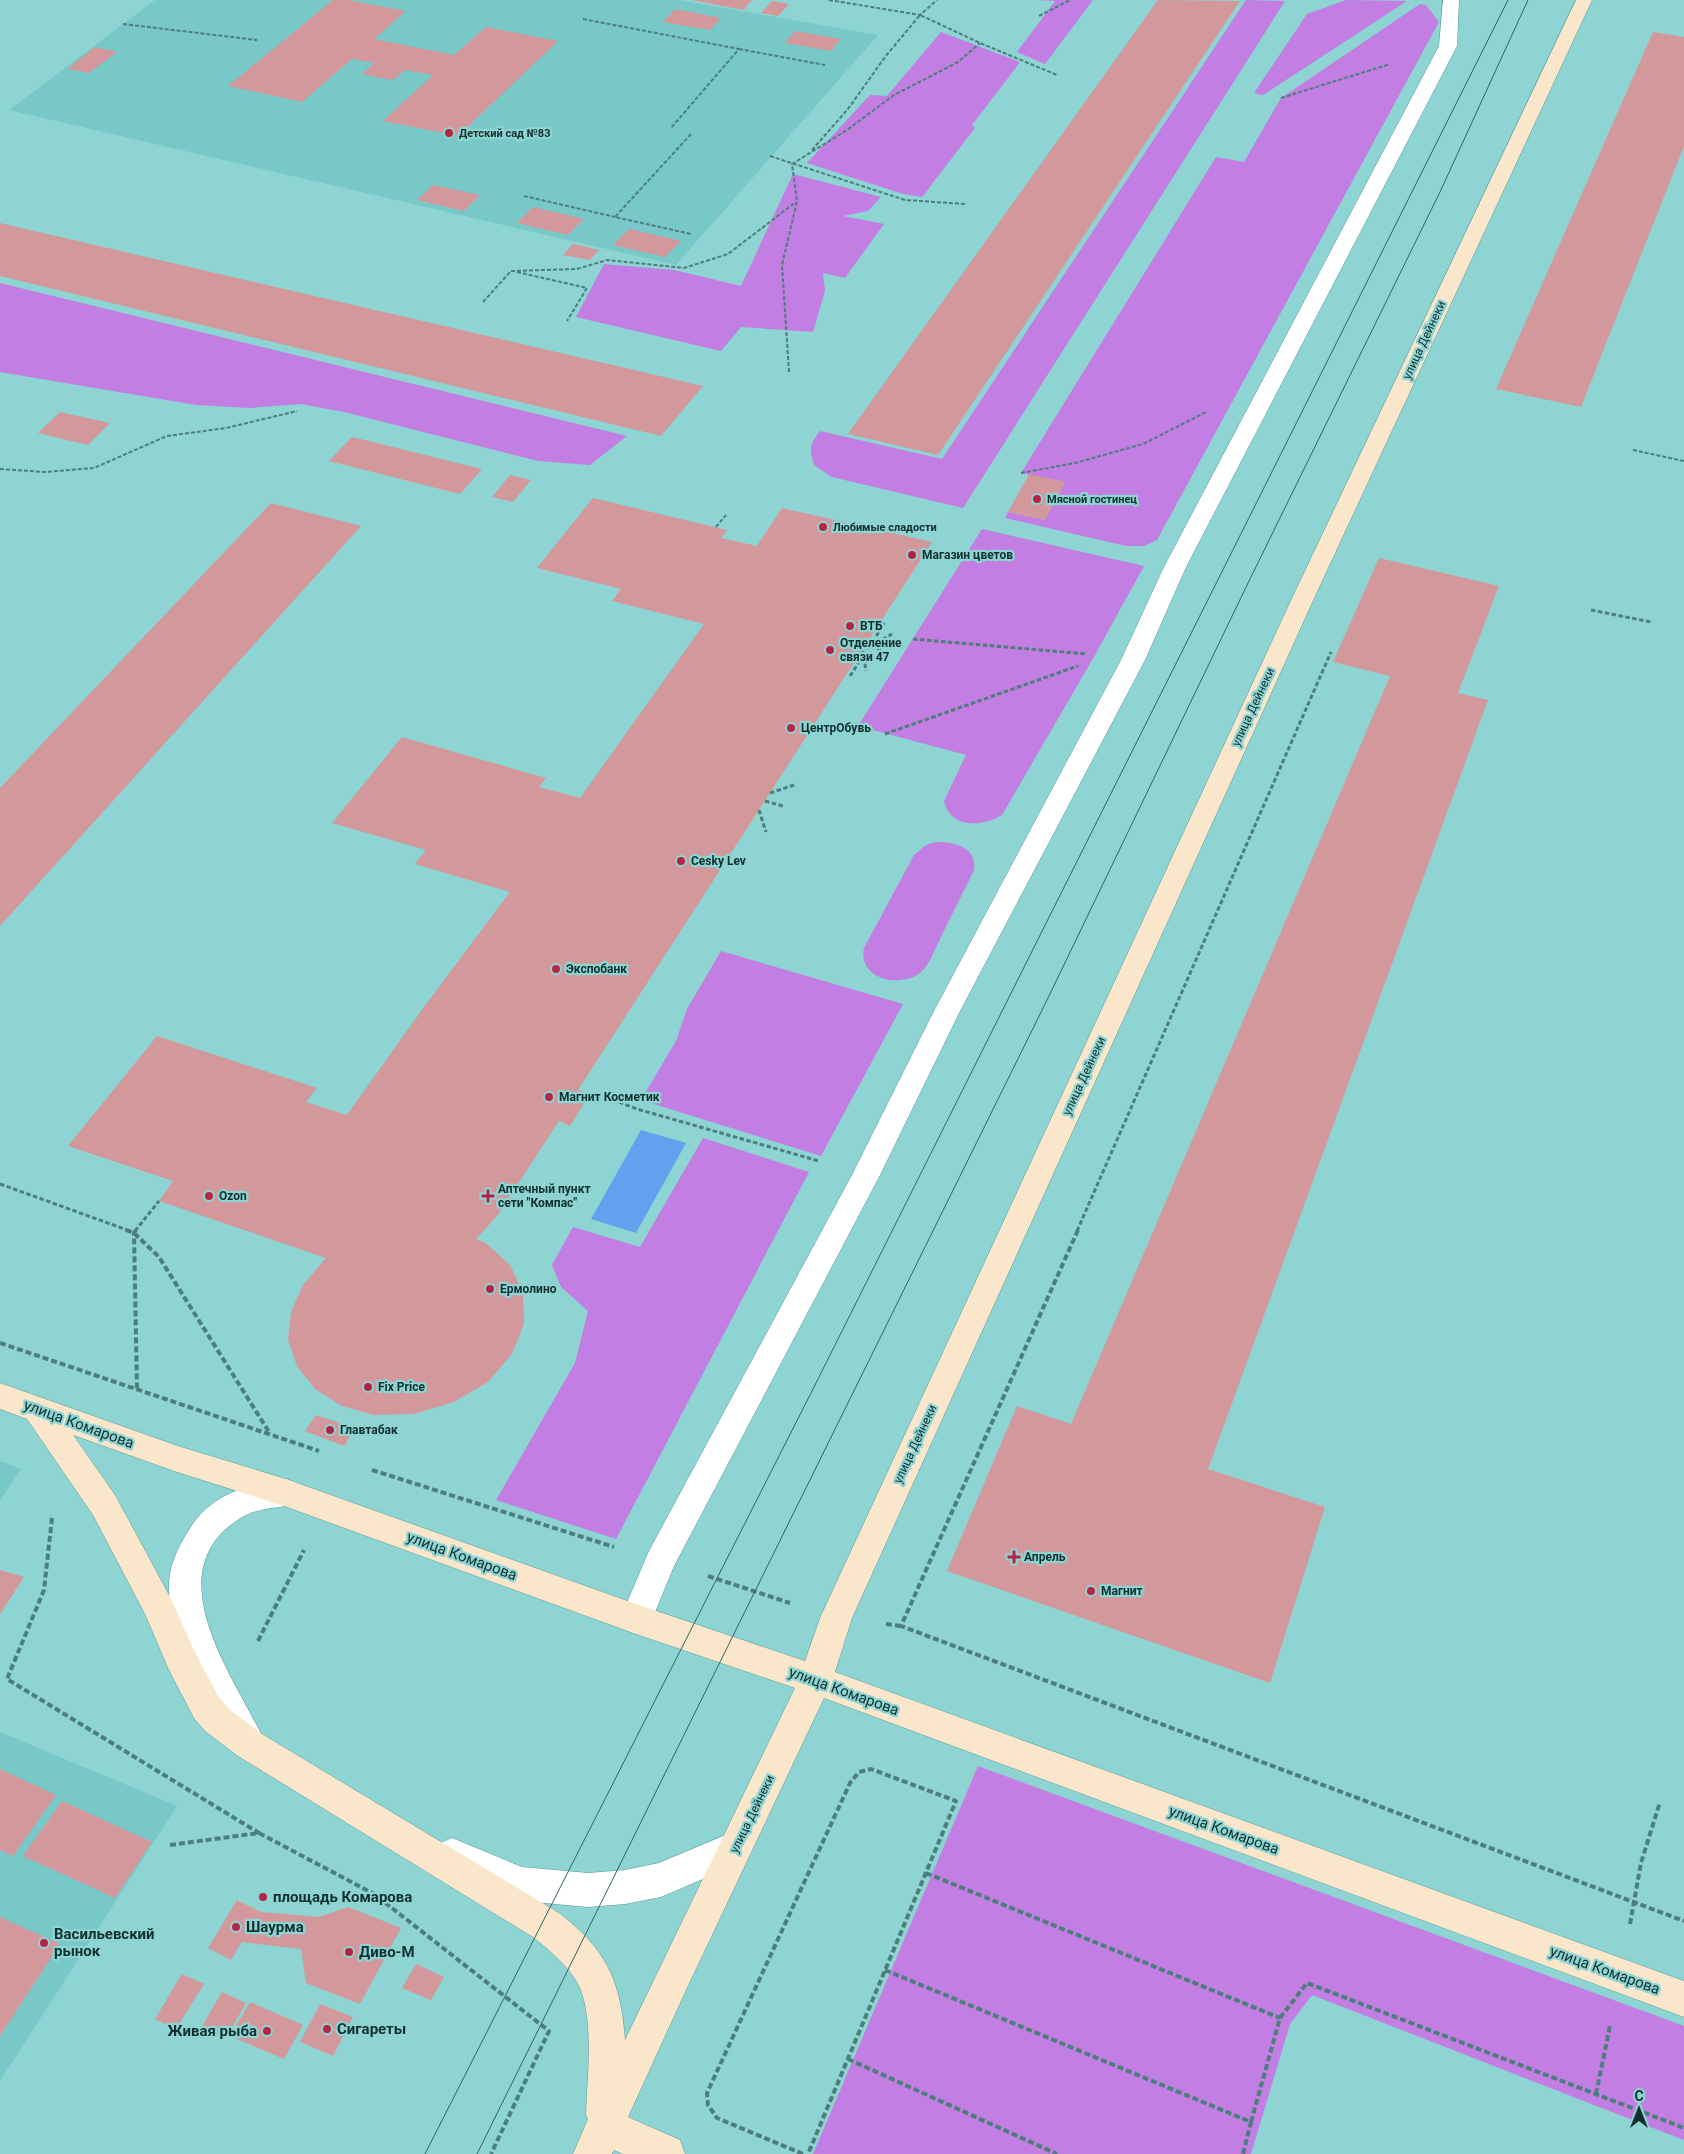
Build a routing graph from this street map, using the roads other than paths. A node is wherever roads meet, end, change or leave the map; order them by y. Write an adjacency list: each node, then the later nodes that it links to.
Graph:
1 (1451, 0): 6 (street)
2 (1584, 0): 7 (main road, улица Дейнеки)
3 (0, 1396): 4 (main road, улица Комарова)
4 (38, 1410): 5 (main road, улица Комарова); 8 (main road)
5 (286, 1493): 6 (main road, улица Комарова); 8 (street)
6 (636, 1619): 7 (main road, улица Комарова)
7 (816, 1680): 10 (main road, улица Дейнеки); 11 (main road, улица Комарова)
8 (250, 1745): 9 (main road)
9 (383, 1828): 10 (street); 12 (main road)
10 (735, 1848): 12 (main road, улица Дейнеки)
11 (1684, 1999)
12 (598, 2140): 13 (main road)
13 (666, 2154)

